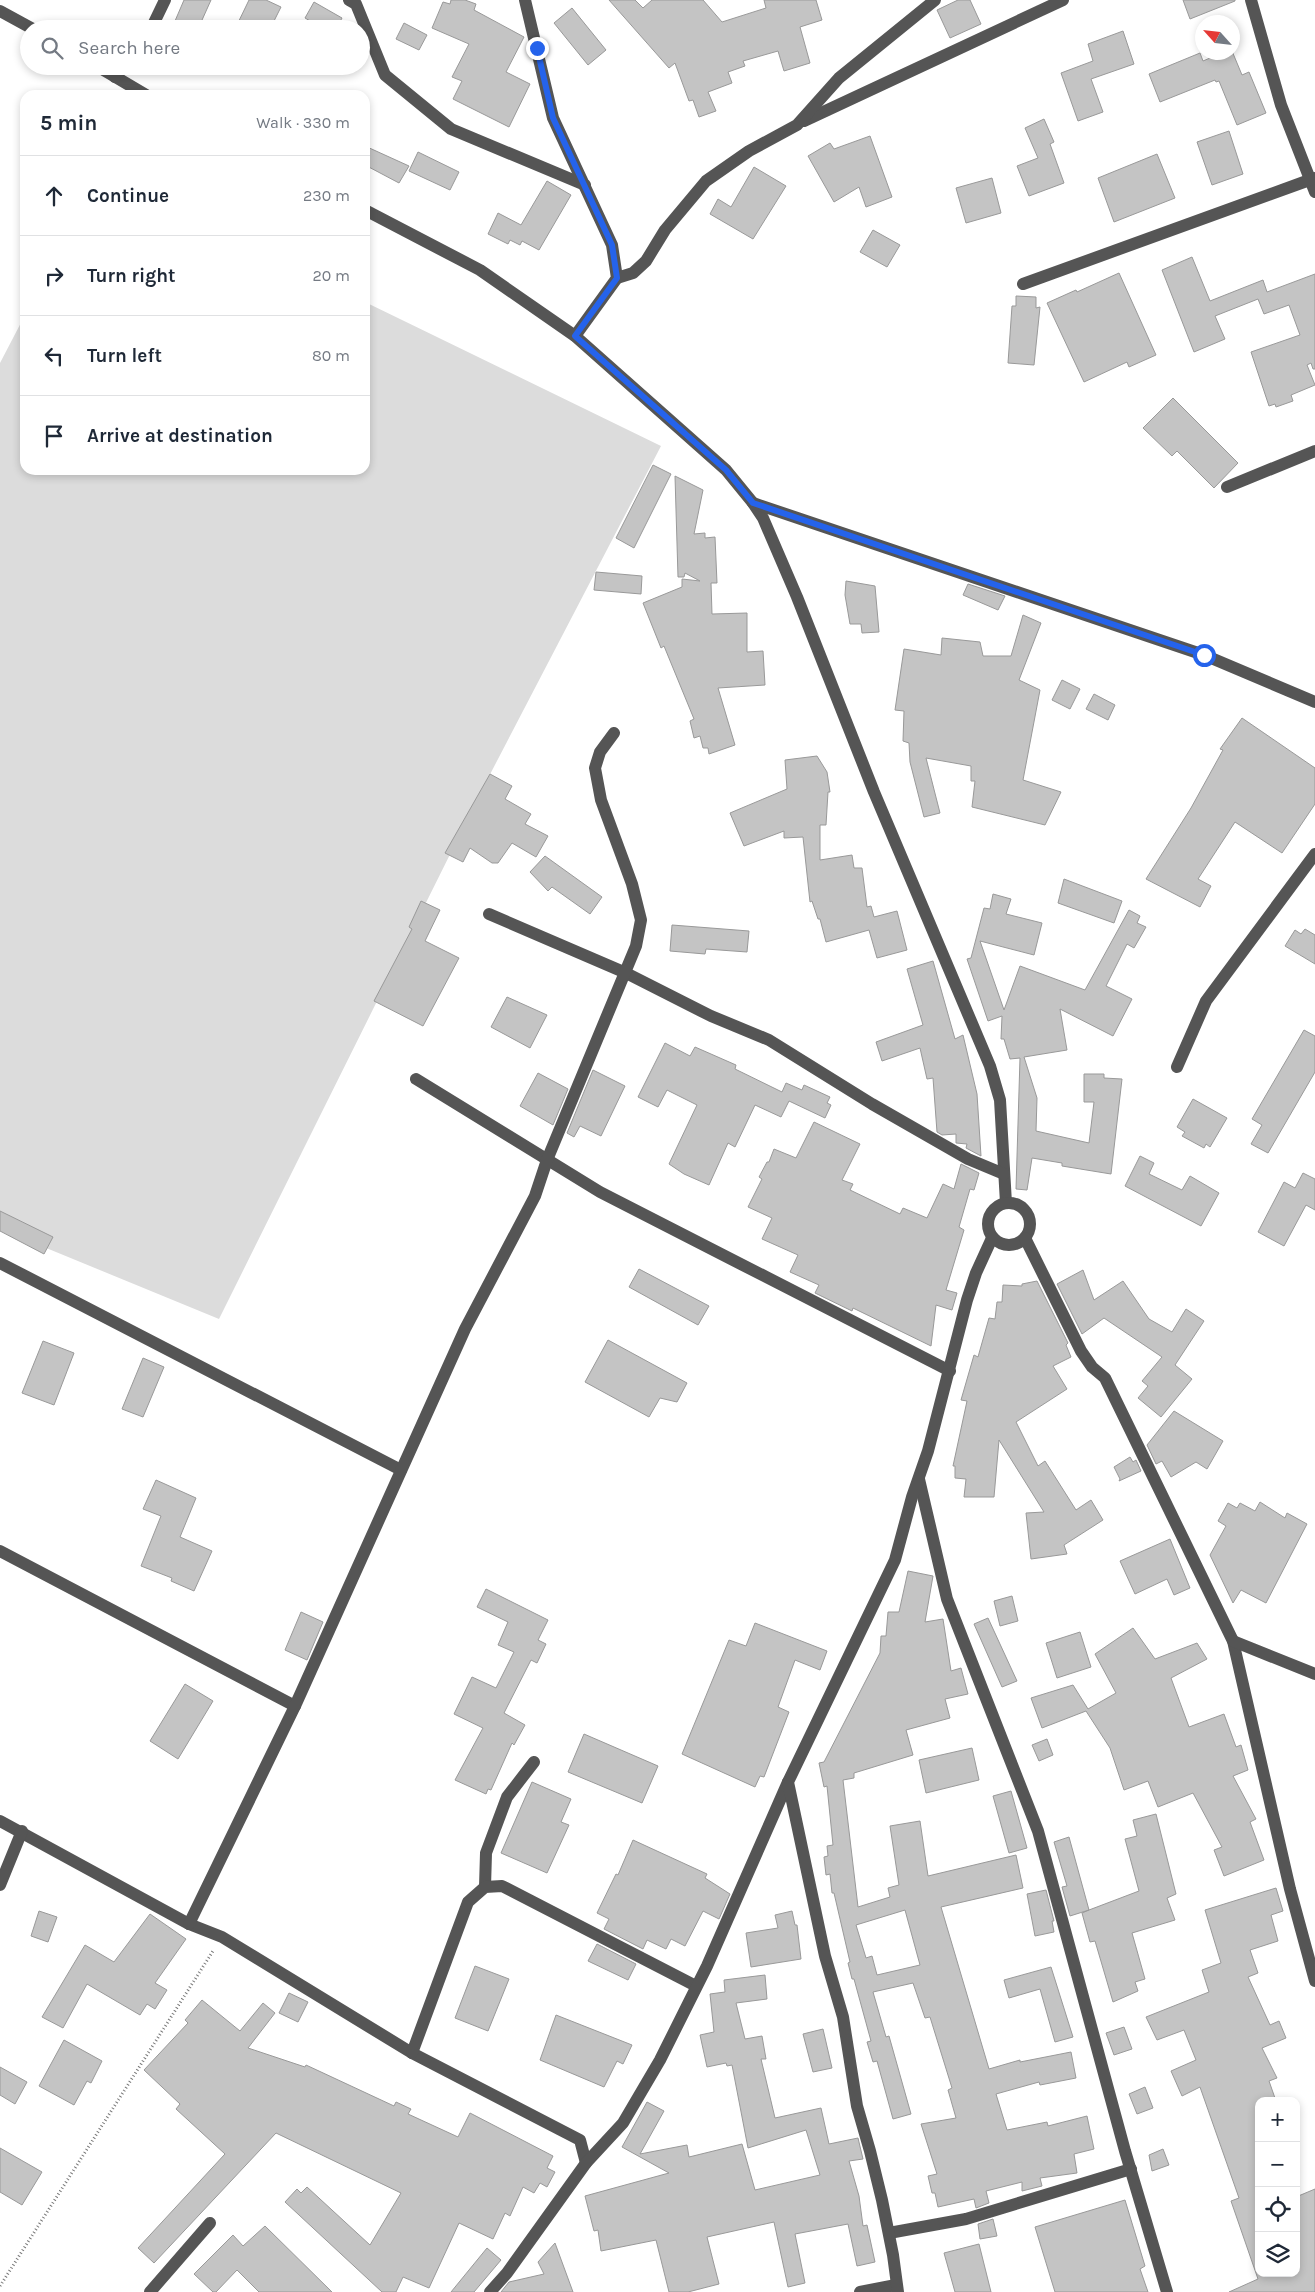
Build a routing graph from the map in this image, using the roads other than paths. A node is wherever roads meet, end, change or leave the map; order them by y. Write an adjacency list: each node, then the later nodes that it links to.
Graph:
1 (166, 0): 8 (street)
2 (349, 0): 9 (street)
3 (525, 0): 17 (street)
4 (935, 0): 15 (street)
5 (1063, 0): 15 (street)
6 (1251, 0): 16 (street)
7 (0, 12): 10 (street)
8 (155, 20)
9 (363, 20)
10 (20, 22)
11 (370, 38): 17 (street)
12 (112, 75): 13 (street)
13 (115, 77): 14 (street)
14 (137, 90)
15 (797, 125): 19 (street)
16 (1313, 184): 20 (street)
17 (585, 185): 19 (street)
18 (370, 213): 21 (street)
19 (617, 278): 21 (street)
20 (1023, 284)
21 (575, 336): 24 (street)
22 (1315, 451): 23 (street)
23 (1227, 487)
24 (753, 503): 25 (street); 33 (street)
25 (1315, 702)
26 (614, 733): 29 (street)
27 (1315, 854): 30 (street)
28 (489, 914): 29 (street)
29 (626, 973): 32 (street); 33 (street)
30 (1177, 1067)
31 (416, 1079): 32 (street)
32 (547, 1160): 38 (street); 39 (street)
33 (1004, 1174): 34 (street)
34 (1006, 1203): 35 (street); 36 (street)
35 (992, 1238): 36 (street); 38 (street)
36 (1025, 1238): 42 (street)
37 (0, 1263): 39 (street)
38 (950, 1371): 40 (street)
39 (401, 1470): 44 (street)
40 (919, 1478): 46 (street); 56 (street)
41 (0, 1551): 44 (street)
42 (1233, 1640): 43 (street); 52 (street)
43 (1315, 1674)
44 (295, 1706): 51 (street)
45 (534, 1762): 50 (street)
46 (788, 1782): 53 (street); 58 (street)
47 (0, 1820): 48 (street)
48 (22, 1831): 49 (street); 51 (street)
49 (0, 1885)
50 (485, 1887): 53 (street); 54 (street)
51 (189, 1924): 54 (street)
52 (1315, 1981)
53 (696, 1986): 55 (street)
54 (412, 2053): 55 (street)
55 (586, 2163): 61 (street)
56 (1131, 2169): 58 (street); 63 (street)
57 (210, 2223): 60 (street)
58 (889, 2233): 59 (street)
59 (897, 2289): 62 (street)
60 (150, 2292)
61 (490, 2292)
62 (860, 2292)
63 (1167, 2292)

